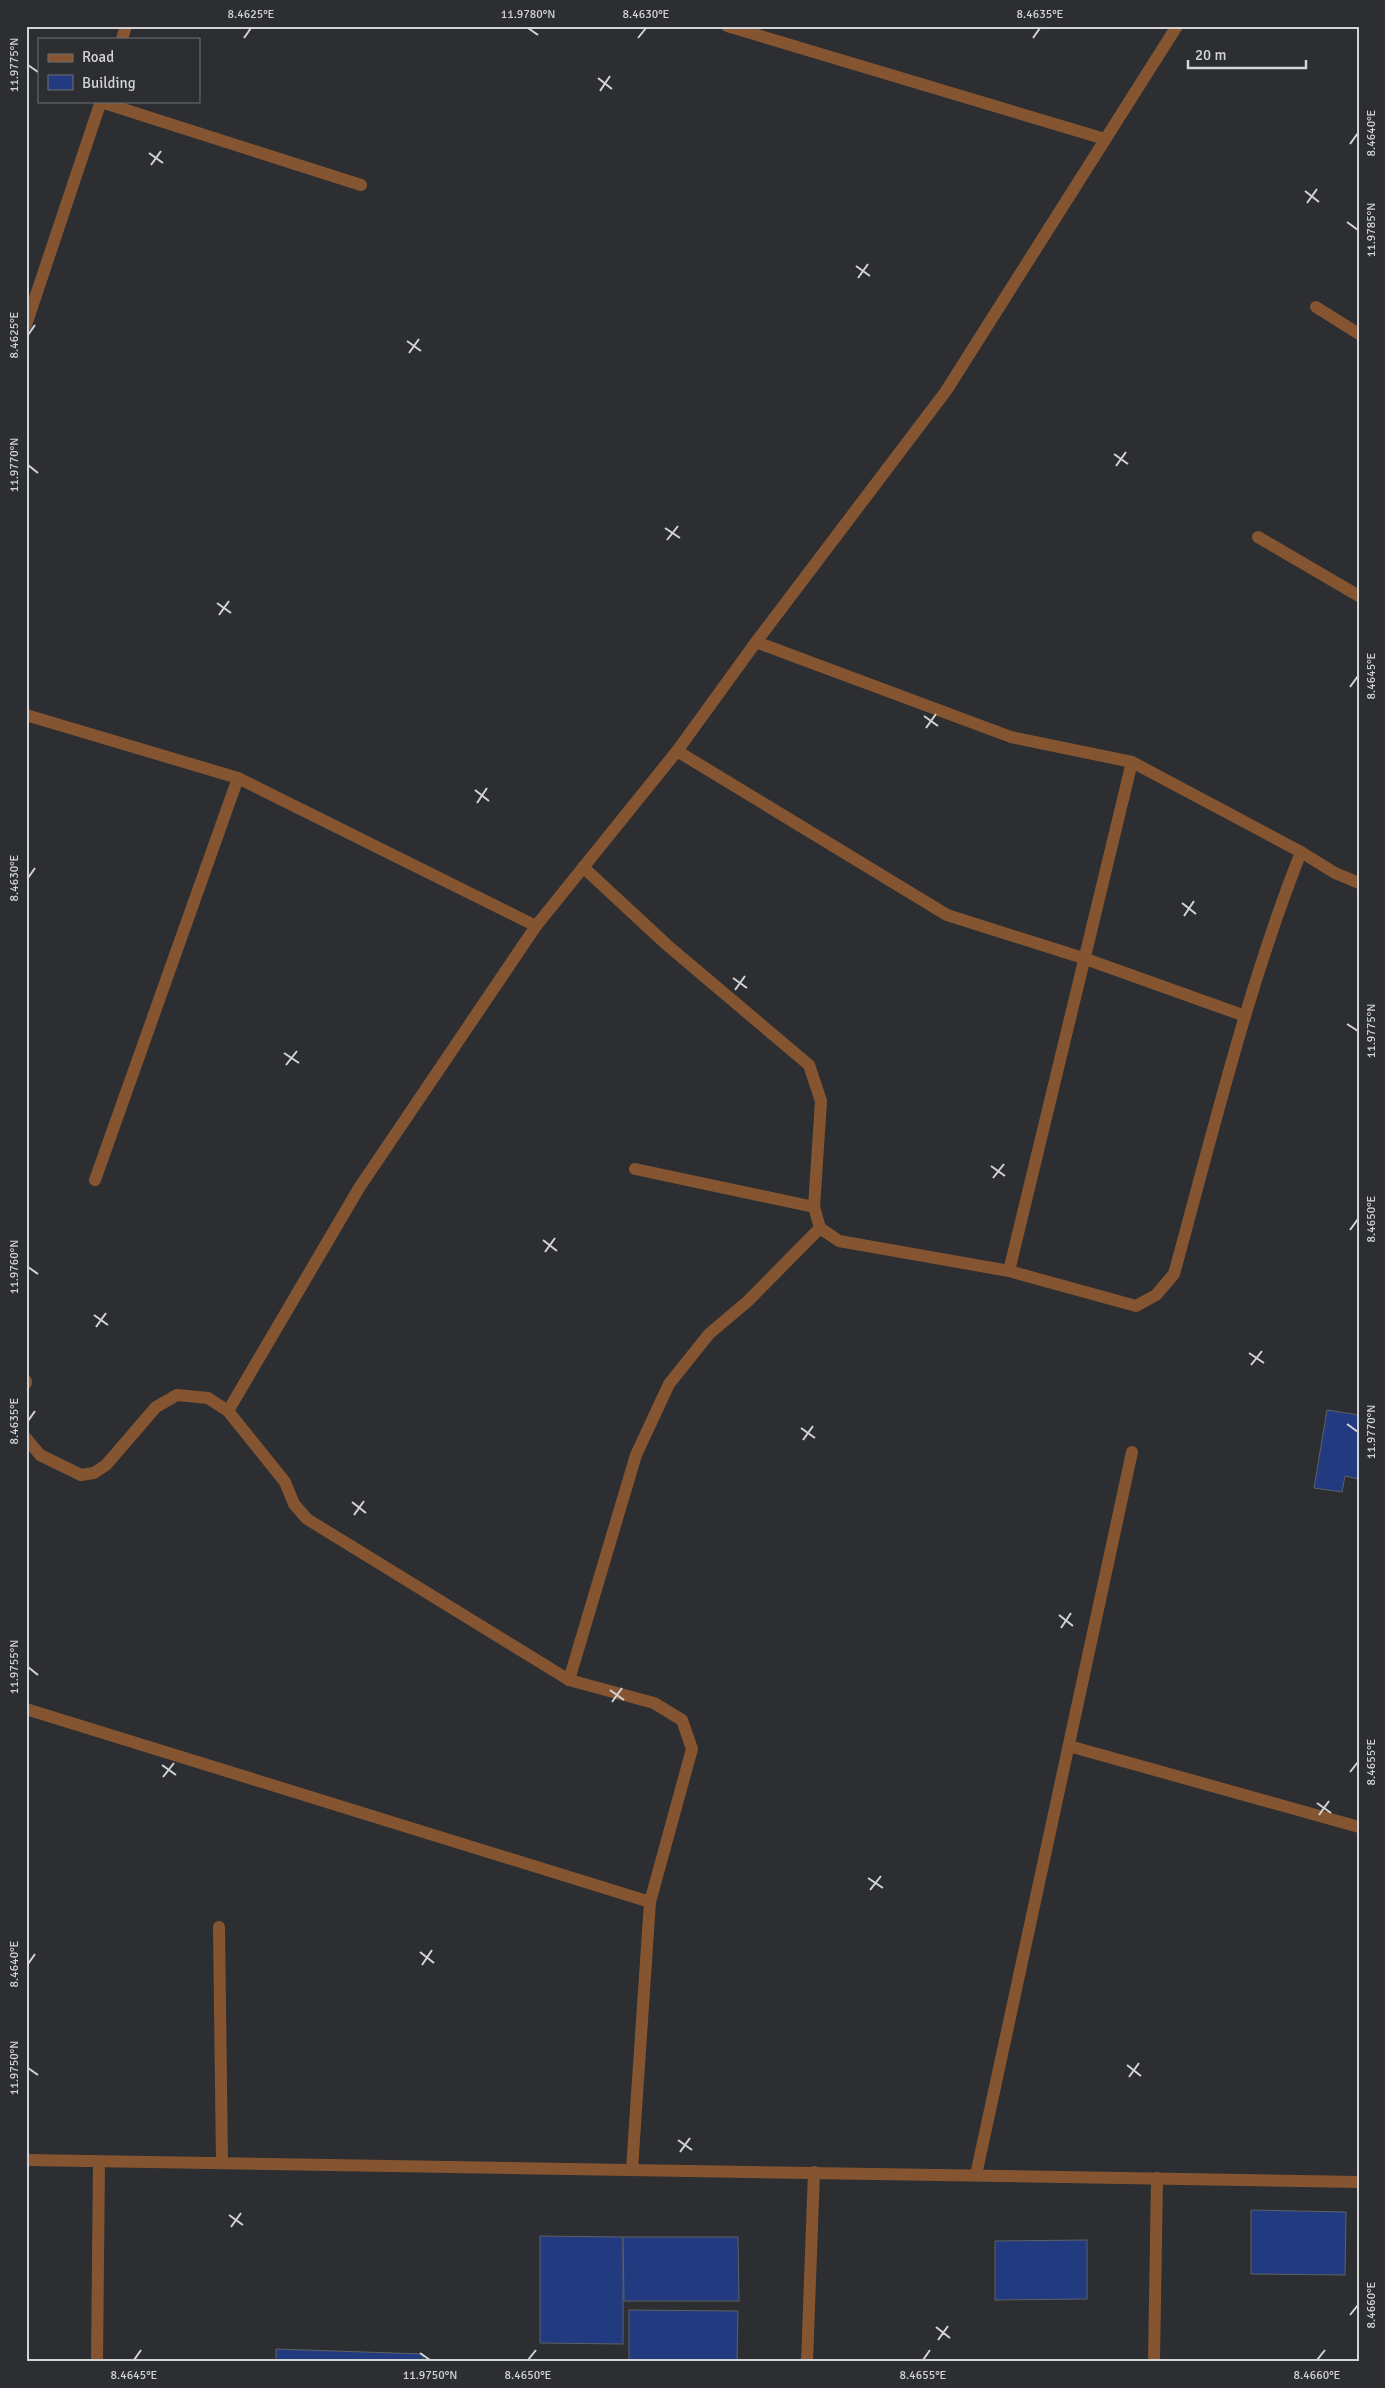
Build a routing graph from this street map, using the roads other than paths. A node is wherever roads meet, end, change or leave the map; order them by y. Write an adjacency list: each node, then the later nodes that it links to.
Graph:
1 (126, 26): 4 (street)
2 (728, 26): 6 (street)
3 (1177, 26): 6 (street)
4 (122, 38)
5 (101, 102): 7 (street); 9 (street)
6 (1105, 139): 13 (street)
7 (361, 185)
8 (1316, 307): 10 (street)
9 (26, 325)
10 (1359, 334)
11 (1258, 537): 12 (street)
12 (1359, 596)
13 (756, 642): 15 (street); 16 (street)
14 (26, 715): 17 (street)
15 (677, 751): 19 (street); 22 (street)
16 (1132, 762): 18 (street); 22 (street)
17 (238, 778): 21 (street); 25 (street)
18 (1301, 852): 20 (street); 23 (street)
19 (583, 867): 21 (street); 26 (street)
20 (1359, 882)
21 (536, 926): 29 (street)
22 (1083, 958): 23 (street); 28 (street)
23 (1245, 1016): 28 (street)
24 (635, 1169): 26 (street)
25 (96, 1180)
26 (814, 1206): 27 (street)
27 (820, 1228): 28 (street); 32 (street)
28 (1009, 1271)
29 (228, 1411): 30 (street); 32 (street)
30 (26, 1438)
31 (1132, 1452): 34 (street)
32 (568, 1680): 36 (street)
33 (26, 1709): 36 (street)
34 (1069, 1746): 35 (street); 43 (street)
35 (1359, 1827)
36 (650, 1902): 41 (street)
37 (219, 1928): 40 (street)
38 (26, 2160): 39 (street)
39 (99, 2162): 40 (street); 46 (street)
40 (222, 2163): 41 (street)
41 (632, 2169): 42 (street)
42 (814, 2172): 43 (street); 47 (street)
43 (976, 2175): 44 (street)
44 (1157, 2178): 45 (street); 48 (street)
45 (1359, 2182)
46 (97, 2362)
47 (808, 2362)
48 (1154, 2362)

